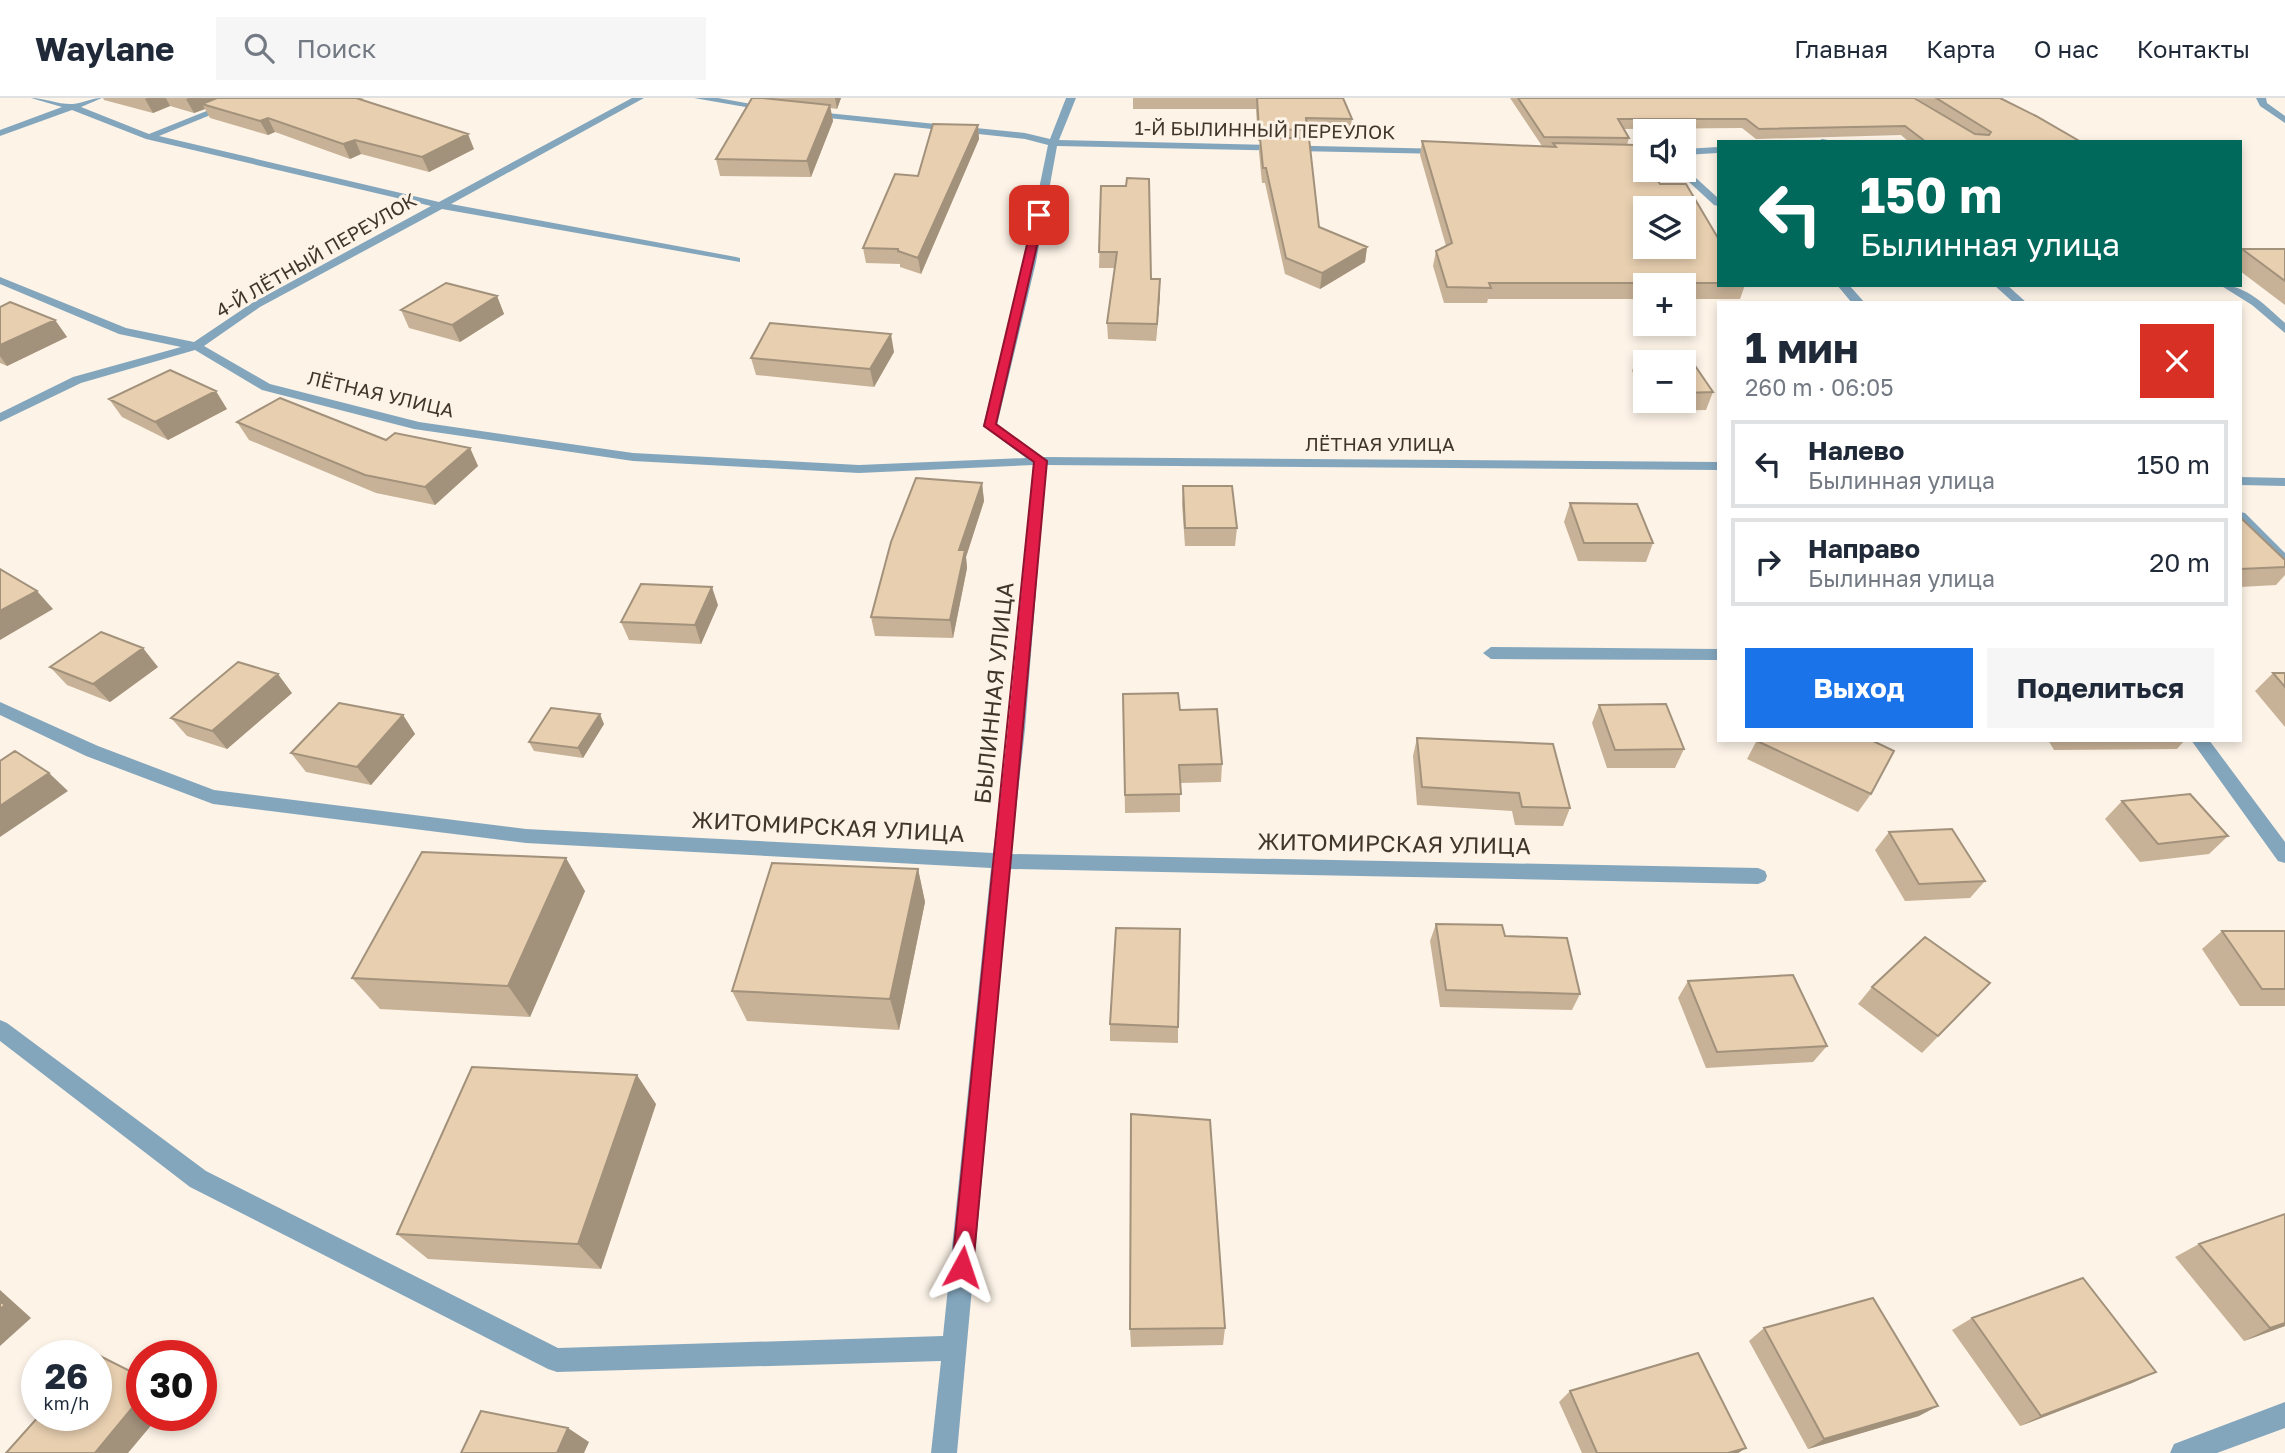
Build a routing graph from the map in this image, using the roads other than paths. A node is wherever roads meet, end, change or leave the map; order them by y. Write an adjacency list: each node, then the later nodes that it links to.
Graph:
1 (36, 98): 8 (street)
2 (97, 98): 8 (street)
3 (247, 98): 13 (street)
4 (639, 98): 20 (street, 4-Й ЛЁТНЫЙ ПЕРЕУЛОК)
5 (699, 98): 9 (street)
6 (1071, 98): 14 (street)
7 (2261, 98): 11 (street)
8 (72, 107): 12 (street); 13 (street)
9 (773, 109)
10 (799, 112): 14 (street, 1-Й БЫЛИННЫЙ ПЕРЕУЛОК)
11 (2285, 120)
12 (0, 133)
13 (149, 137): 20 (street)
14 (1053, 143): 16 (street, 1-Й БЫЛИННЫЙ ПЕРЕУЛОК); 31 (street)
15 (1717, 149): 17 (street)
16 (1456, 151)
17 (1696, 151)
18 (1694, 182): 19 (street)
19 (1717, 202)
20 (439, 205): 21 (street); 29 (street, 4-Й ЛЁТНЫЙ ПЕРЕУЛОК)
21 (736, 260)
22 (0, 280): 29 (street, ЛЁТНАЯ УЛИЦА)
23 (1845, 287): 26 (street)
24 (2002, 287): 27 (street)
25 (2229, 287): 28 (street)
26 (1857, 301)
27 (2019, 301)
28 (2285, 329)
29 (196, 346): 30 (street, 4-Й ЛЁТНЫЙ ПЕРЕУЛОК); 31 (street, ЛЁТНАЯ УЛИЦА)
30 (0, 418)
31 (1040, 461): 32 (street, ЛЁТНАЯ УЛИЦА); 42 (street, БЫЛИННАЯ УЛИЦА)
32 (1717, 466)
33 (2242, 481): 34 (street)
34 (2285, 482)
35 (2242, 518): 36 (street)
36 (2285, 562)
37 (1491, 653): 38 (street)
38 (1717, 655)
39 (0, 708): 42 (street, ЖИТОМИРСКАЯ УЛИЦА)
40 (2200, 742): 41 (street)
41 (2285, 856)
42 (1001, 861): 43 (street, ЖИТОМИРСКАЯ УЛИЦА); 45 (street, БЫЛИННАЯ УЛИЦА)
43 (1758, 876)
44 (0, 1029): 45 (street)
45 (955, 1348): 47 (street, БЫЛИННАЯ УЛИЦА)
46 (2285, 1415): 48 (street)
47 (944, 1453)
48 (2183, 1453)

